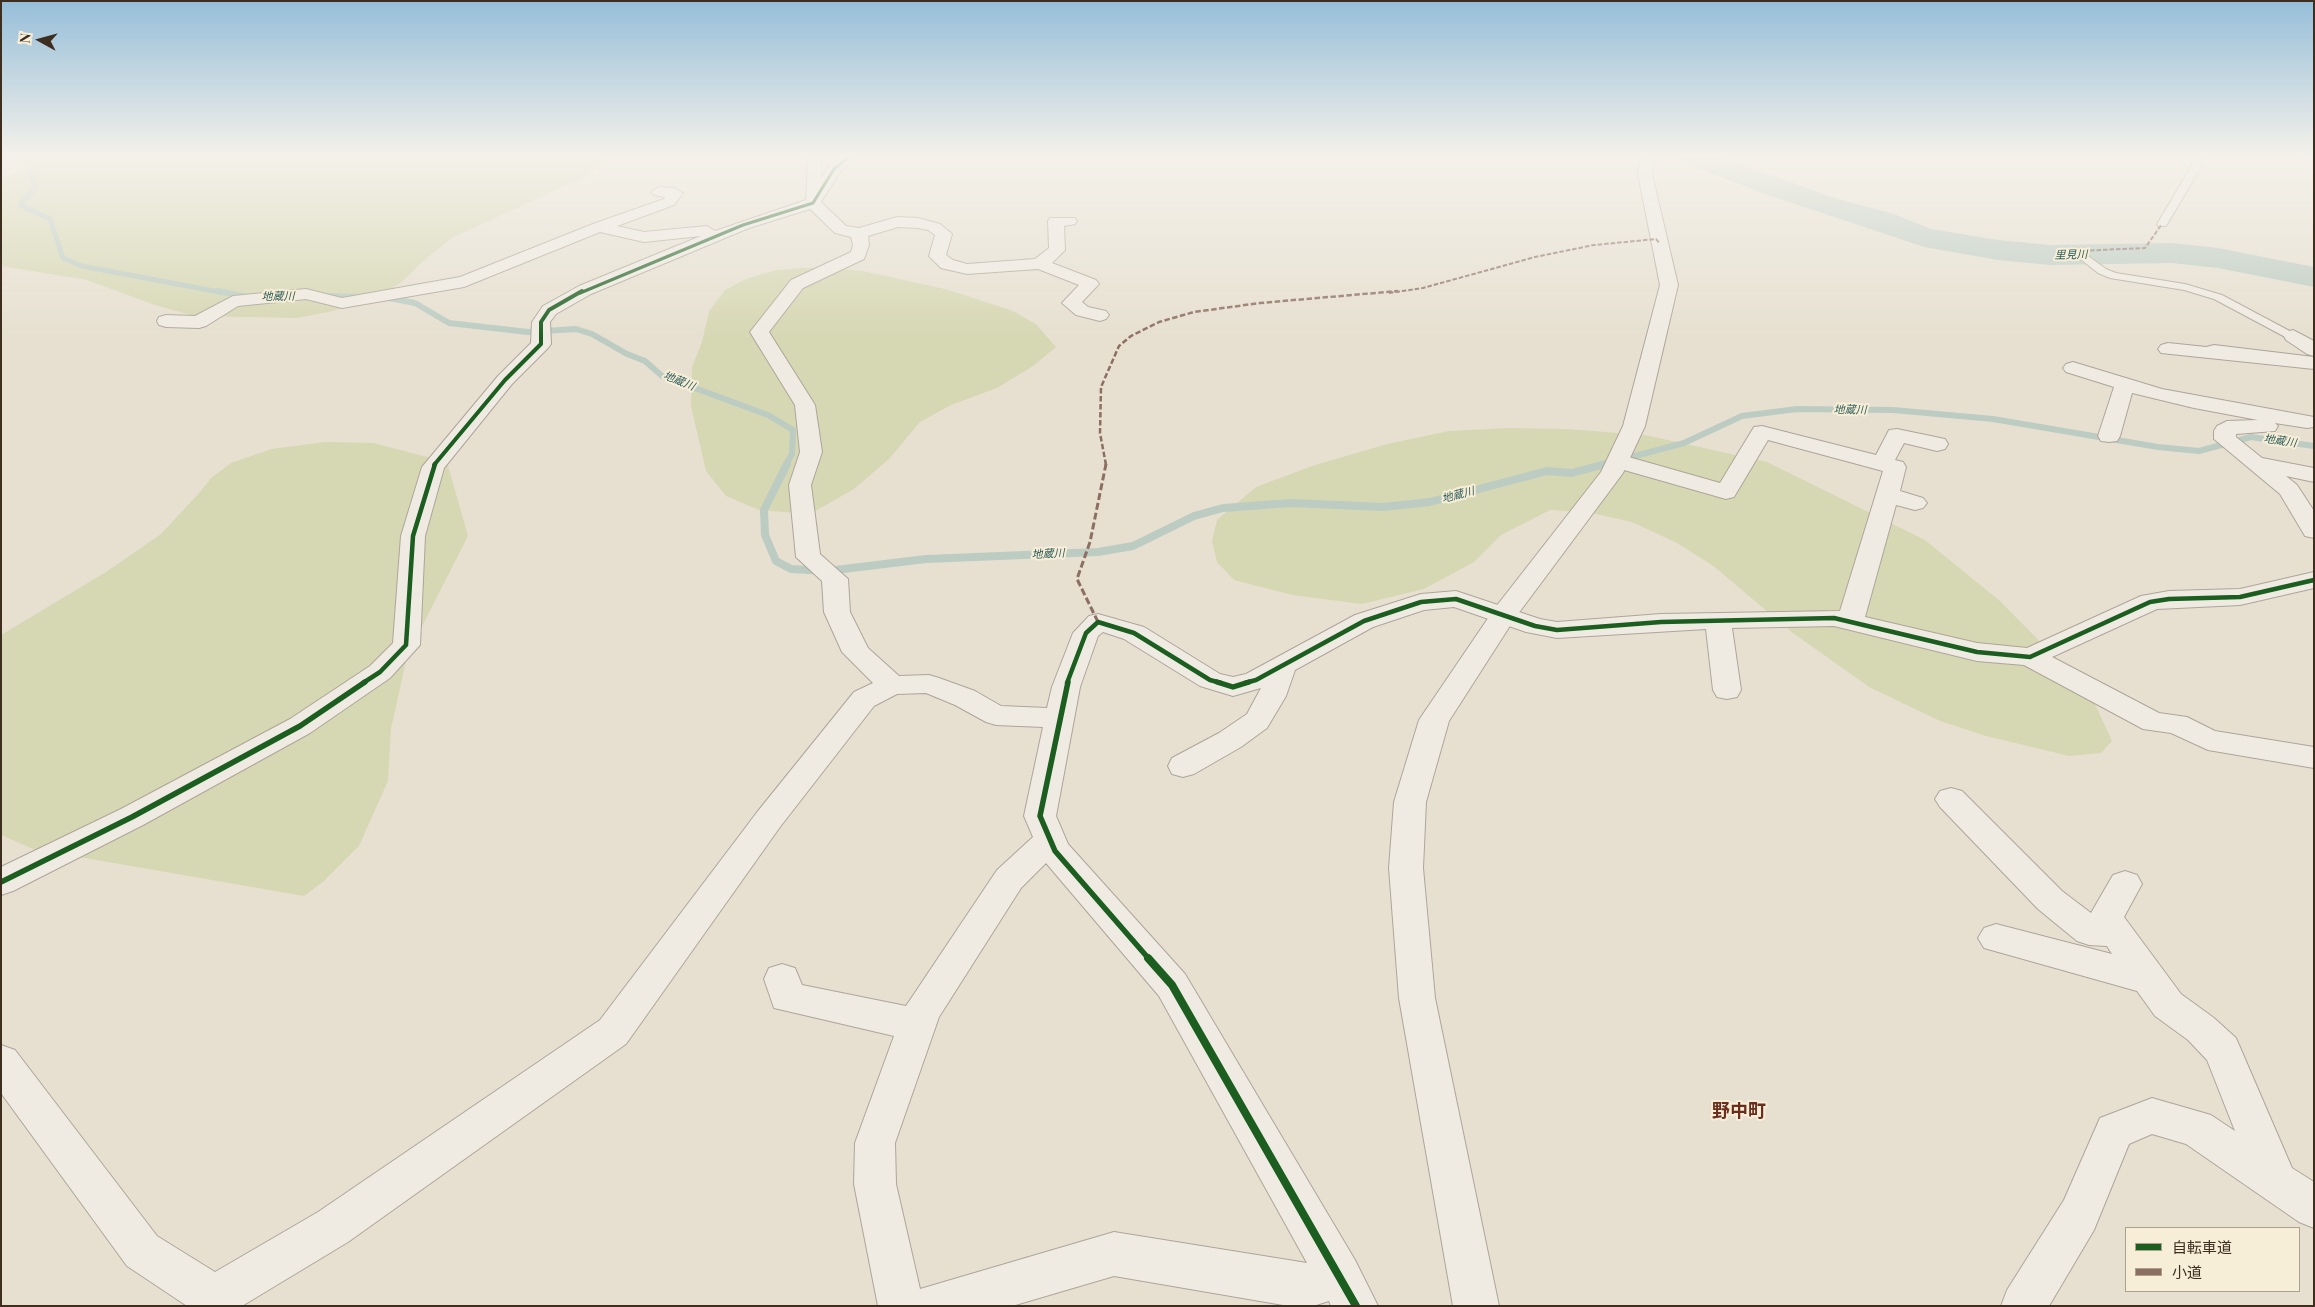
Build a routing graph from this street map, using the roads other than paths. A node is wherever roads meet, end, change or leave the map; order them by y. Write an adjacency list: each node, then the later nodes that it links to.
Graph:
1 (628, 217): 8 (street)
2 (770, 217): 9 (street)
3 (828, 217): 10 (street)
4 (1654, 217): 24 (street)
5 (2166, 217): 7 (lane)
6 (1069, 221): 12 (street)
7 (2162, 224)
8 (599, 227): 9 (street); 14 (street)
9 (736, 228): 44 (street)
10 (859, 232): 12 (street); 37 (street)
11 (2077, 250): 15 (lane)
12 (1040, 264): 13 (street)
13 (1100, 316)
14 (166, 321)
15 (2293, 336): 17 (street)
16 (2168, 349): 18 (street)
17 (2314, 350)
18 (2314, 363)
19 (2073, 368): 20 (street)
20 (2125, 384): 21 (street); 22 (street)
21 (2310, 421): 26 (street)
22 (2109, 436)
23 (1937, 444): 25 (street)
24 (1618, 461): 25 (street); 32 (street)
25 (1882, 464): 28 (street)
26 (2258, 464): 27 (street); 30 (street)
27 (2314, 475)
28 (1887, 495): 29 (street); 34 (street)
29 (1915, 502)
30 (2314, 531)
31 (2314, 580): 35 (street)
32 (1504, 614): 33 (street); 36 (street); 58 (street)
33 (1718, 621): 34 (street); 38 (street)
34 (1850, 622): 35 (street)
35 (2030, 657): 40 (street)
36 (1283, 665): 39 (street); 41 (street)
37 (892, 686): 39 (street); 55 (street)
38 (1727, 690)
39 (1060, 718): 43 (street)
40 (2314, 758)
41 (1183, 766)
42 (1951, 799): 46 (street)
43 (1050, 840): 50 (street); 54 (street)
44 (1, 882)
45 (2125, 884): 46 (street)
46 (2118, 934): 49 (street)
47 (1996, 938): 49 (street)
48 (782, 979): 50 (street)
49 (2150, 980): 52 (street)
50 (918, 1025): 56 (street)
51 (1, 1062): 55 (street)
52 (2277, 1182): 53 (street); 59 (street)
53 (2314, 1207)
54 (1348, 1291): 57 (street)
55 (212, 1301)
56 (901, 1306)
57 (934, 1306)
58 (1476, 1306)
59 (2023, 1306)

